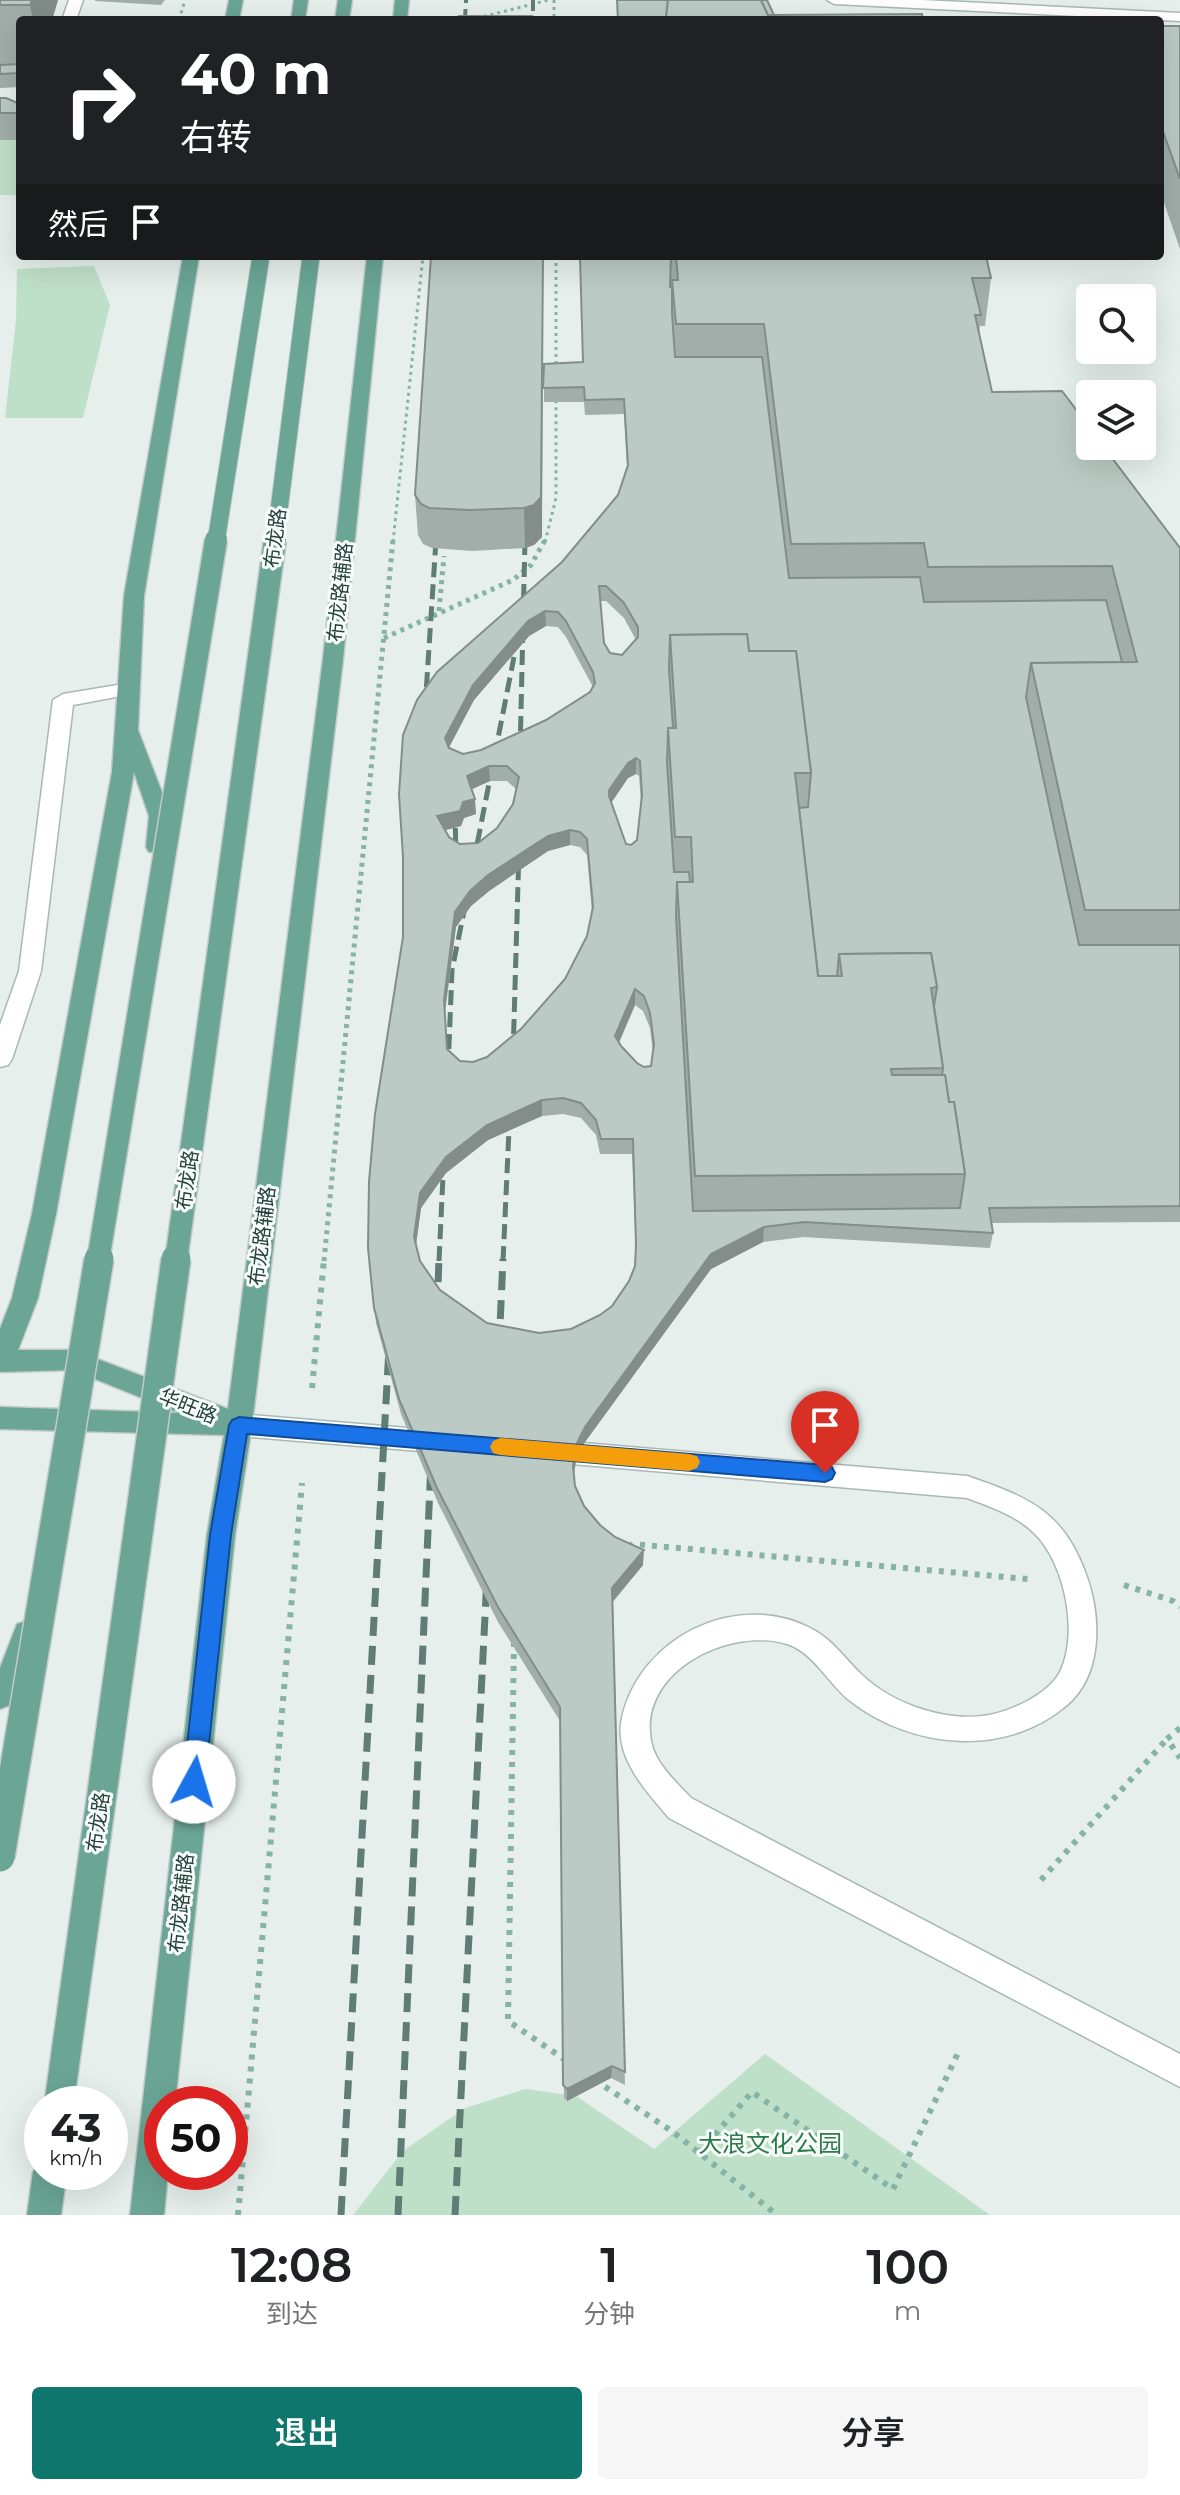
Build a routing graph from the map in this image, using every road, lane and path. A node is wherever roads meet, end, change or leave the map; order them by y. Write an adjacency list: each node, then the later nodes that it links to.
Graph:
1 (552, 0): 3 (path)
2 (834, 0): 4 (street)
3 (486, 16)
4 (1160, 16)
5 (190, 260): 16 (main road)
6 (260, 260): 34 (main road, bridge)
7 (310, 260): 38 (main road, 布龙路, bridge)
8 (375, 260): 24 (main road, 布龙路辅路)
9 (423, 260): 15 (path)
10 (556, 260): 11 (path)
11 (556, 376)
12 (556, 392): 14 (path)
13 (444, 556): 14 (path)
14 (439, 611): 15 (path)
15 (383, 638): 21 (path)
16 (130, 689): 17 (main road); 18 (street)
17 (128, 727): 19 (main road); 20 (main road)
18 (0, 1059)
19 (74, 1360): 20 (main road, 华旺路); 23 (main road); 24 (main road, 华旺路)
20 (0, 1361)
21 (312, 1388)
22 (0, 1418): 23 (main road, 华旺路)
23 (62, 1421): 24 (main road, 华旺路); 30 (main road)
24 (239, 1425): 25 (street); 44 (main road, 布龙路辅路)
25 (465, 1444)
26 (528, 1449): 37 (street)
27 (302, 1483): 42 (path)
28 (1124, 1585): 29 (path)
29 (1180, 1607)
30 (0, 1696)
31 (1180, 1728): 32 (path)
32 (1167, 1739): 33 (path); 35 (path)
33 (1180, 1758)
34 (0, 1857)
35 (1041, 1880)
36 (959, 2051): 40 (path)
37 (1180, 2071)
38 (61, 2086)
39 (673, 2132): 40 (path)
40 (699, 2153): 45 (path)
41 (47, 2190): 43 (main road)
42 (240, 2212)
43 (44, 2215)
44 (147, 2215)
45 (777, 2215)

